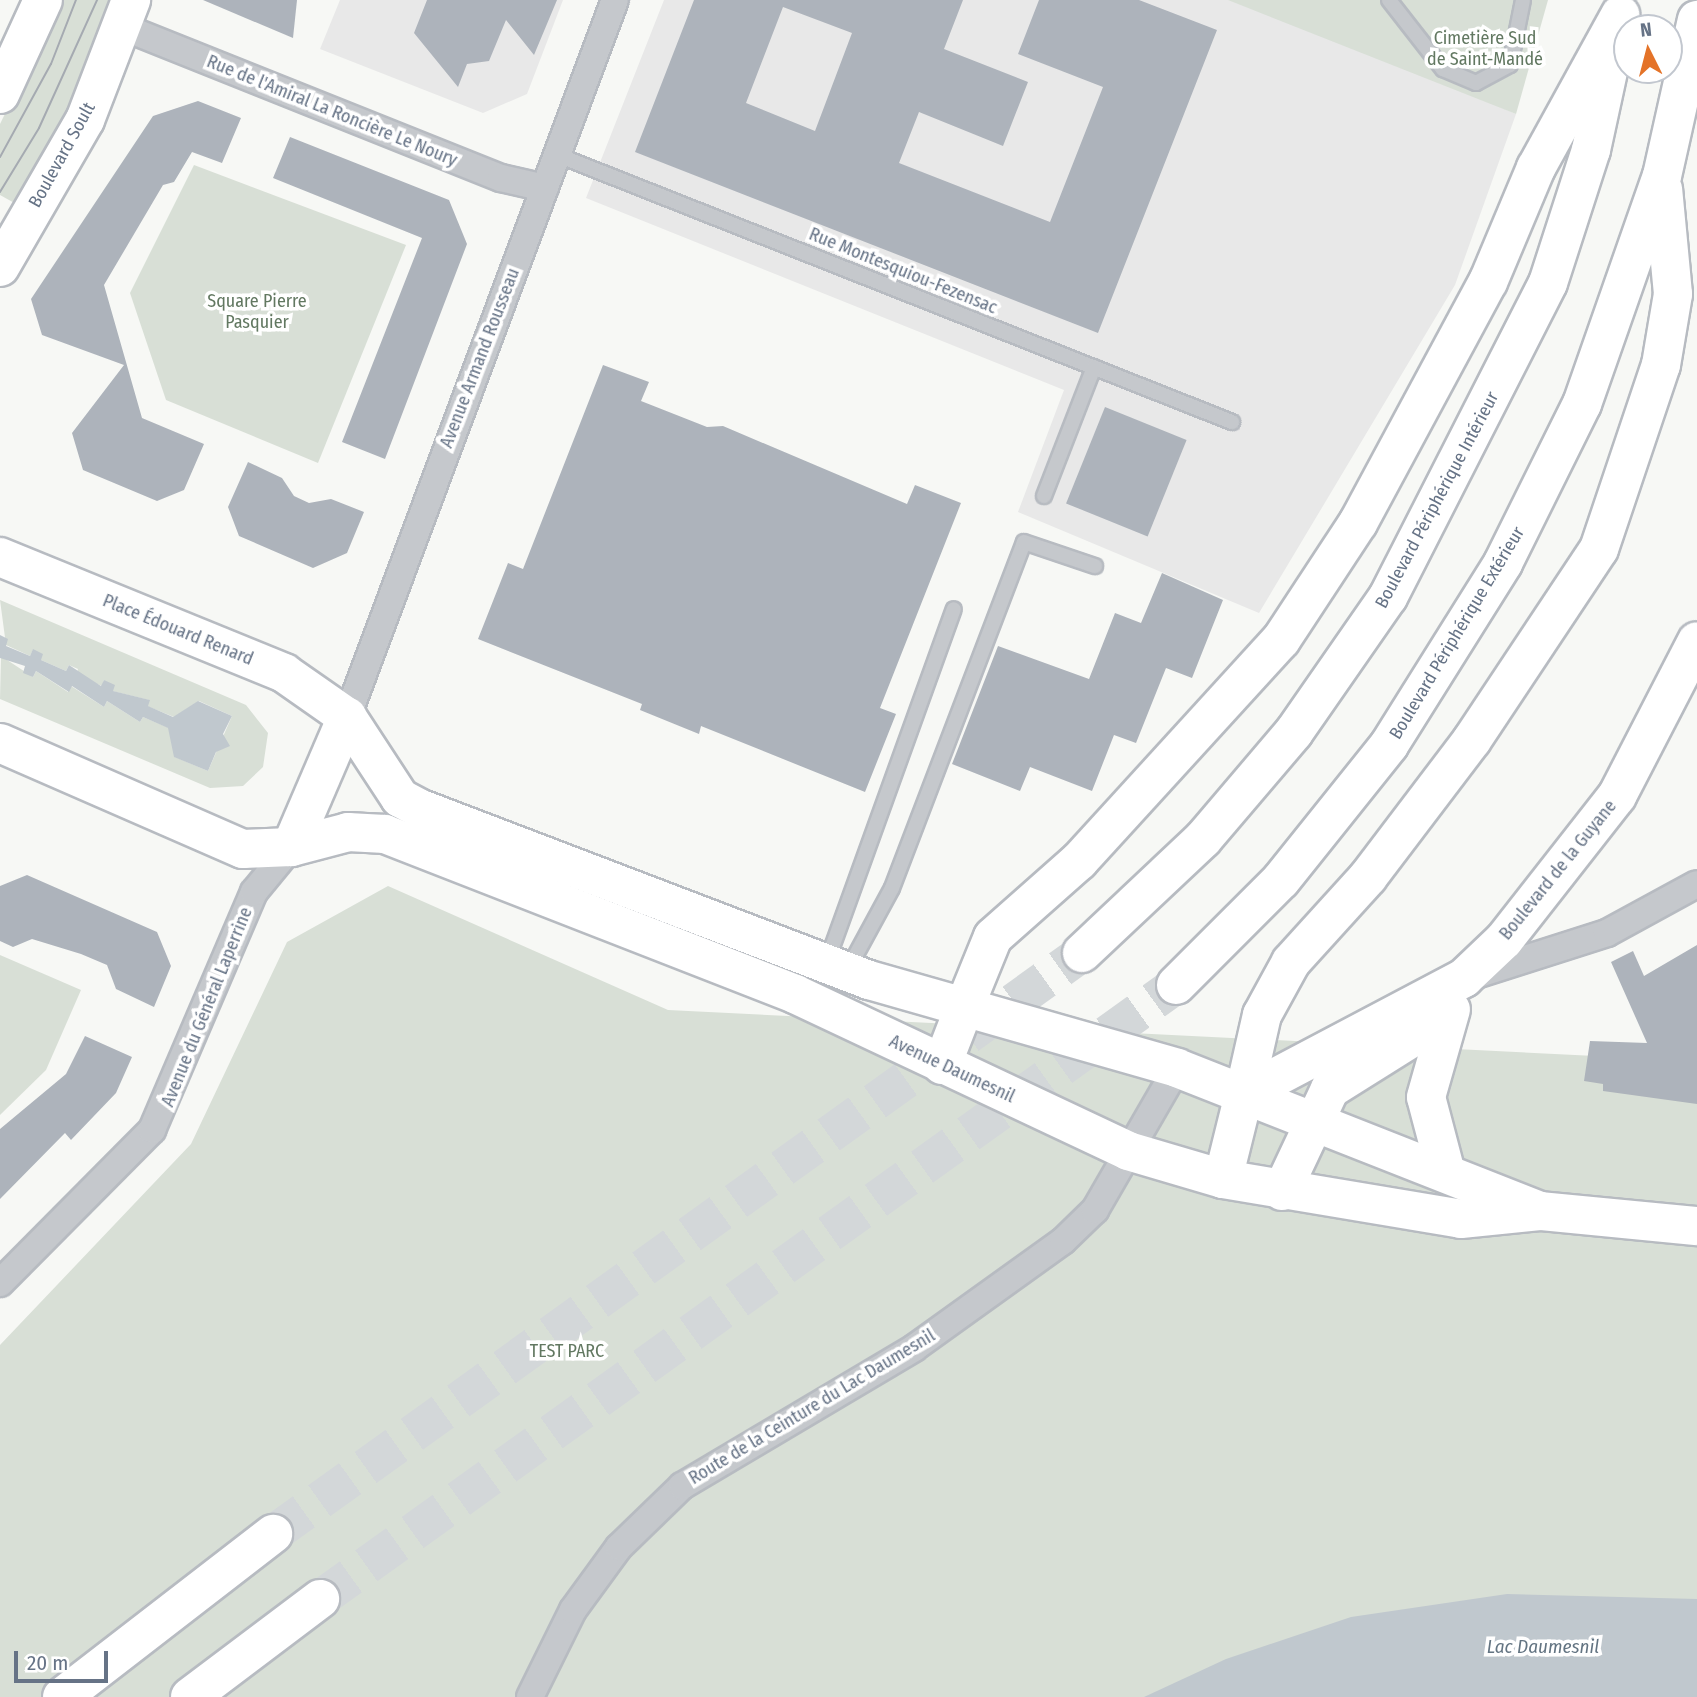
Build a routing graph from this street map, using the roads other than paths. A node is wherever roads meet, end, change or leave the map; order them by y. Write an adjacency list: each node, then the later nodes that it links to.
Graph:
1 (43, 0): 8 (main road)
2 (615, 0): 9 (street, Avenue Armand Rousseau)
3 (1389, 0): 4 (lane)
4 (1523, 0)
5 (1621, 8): 25 (main road, Boulevard Périphérique Intérieur); 29 (main road)
6 (127, 13): 11 (street, Rue de l'Amiral La Roncière Le Noury); 12 (main road, Boulevard Soult)
7 (1697, 20): 10 (main road, Boulevard Périphérique Extérieur)
8 (0, 94)
9 (560, 156): 11 (street, Avenue Armand Rousseau); 13 (lane, Rue Montesquiou-Fezensac)
10 (1662, 176): 28 (main road, Boulevard Périphérique Extérieur); 33 (main road)
11 (545, 188): 20 (street, Avenue Armand Rousseau)
12 (0, 267)
13 (1094, 368): 14 (lane, Rue Montesquiou-Fezensac); 15 (lane)
14 (1232, 422)
15 (1044, 496)
16 (0, 557): 20 (main road, Place Édouard Renard)
17 (1095, 566): 26 (lane)
18 (954, 609): 26 (lane)
19 (1697, 641): 27 (main road, Boulevard de la Guyane)
20 (347, 717): 22 (main road, Place Édouard Renard); 23 (main road)
21 (0, 743): 23 (main road)
22 (411, 803): 26 (main road, Avenue Daumesnil)
23 (291, 847): 31 (main road, Avenue Daumesnil); 41 (street, Avenue du Général Laperrine)
24 (1697, 884): 27 (street)
25 (1082, 953)
26 (836, 969): 29 (main road, Avenue Daumesnil)
27 (1464, 978): 30 (main road, Boulevard de la Guyane); 33 (main road, Boulevard de la Guyane)
28 (1176, 985)
29 (966, 1003): 31 (main road); 32 (main road, Avenue Daumesnil)
30 (1448, 1015): 34 (main road); 36 (main road, Boulevard de la Guyane)
31 (942, 1065): 35 (main road, Avenue Daumesnil)
32 (1177, 1068): 33 (main road, Avenue Daumesnil); 35 (street, Route de la Ceinture du Lac Daumesnil)
33 (1244, 1094): 34 (main road, Avenue Daumesnil); 37 (main road)
34 (1316, 1121): 36 (main road, Avenue Daumesnil); 38 (main road)
35 (1128, 1151): 37 (main road, Avenue Daumesnil); 46 (street, Route de la Ceinture du Lac Daumesnil)
36 (1445, 1169): 39 (main road, Avenue Daumesnil)
37 (1223, 1179): 38 (main road, Avenue Daumesnil)
38 (1282, 1191): 39 (main road, Avenue Daumesnil)
39 (1540, 1211): 40 (main road, Avenue Daumesnil)
40 (1697, 1226)
41 (0, 1283)
42 (273, 1534): 44 (main road)
43 (320, 1599): 45 (main road)
44 (62, 1697)
45 (190, 1697)
46 (530, 1697)

